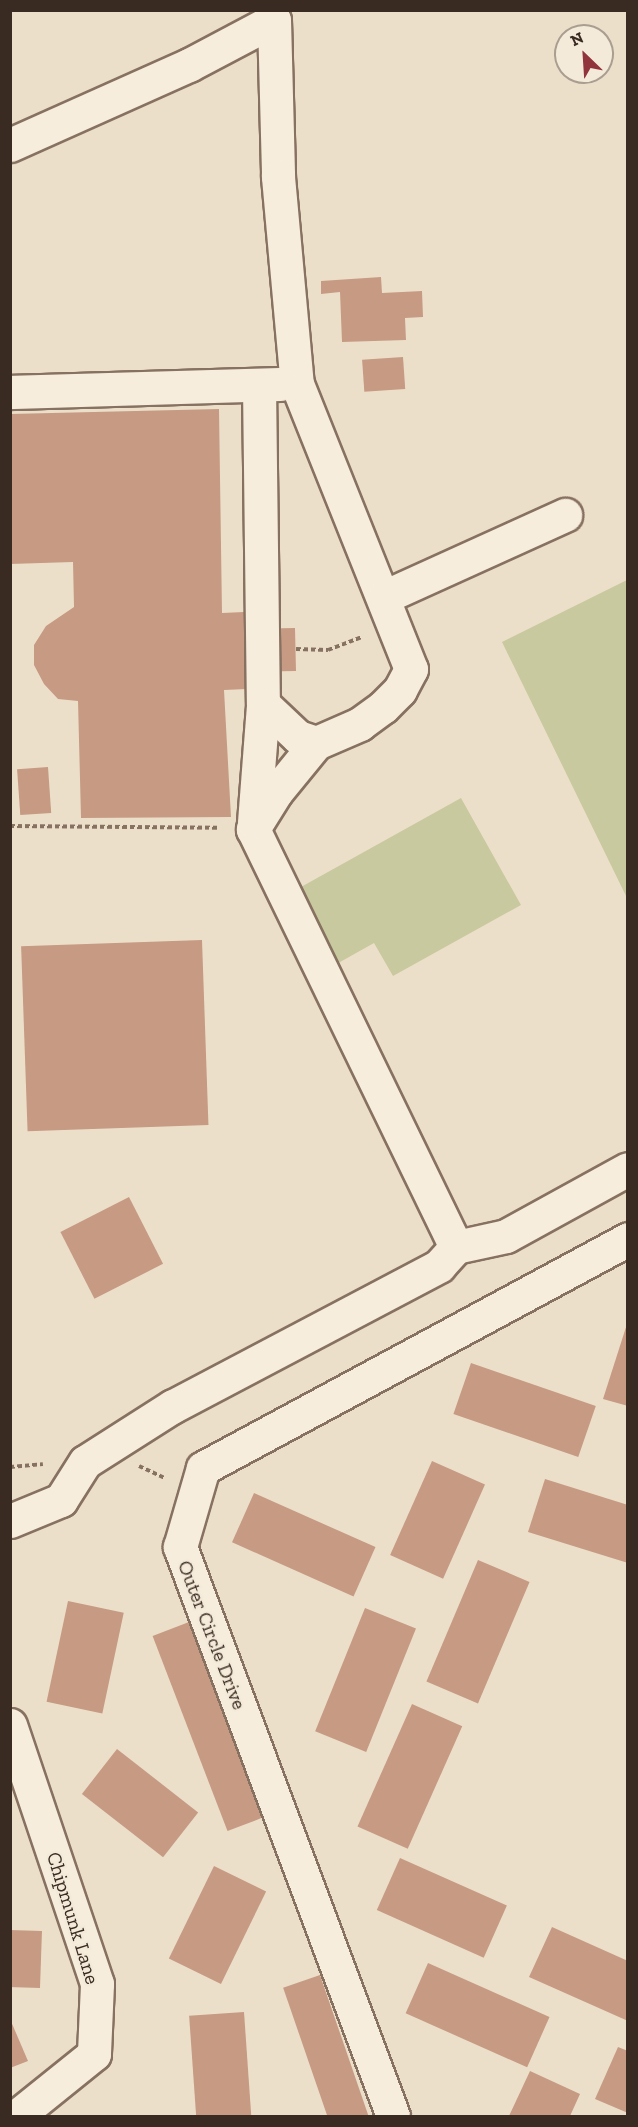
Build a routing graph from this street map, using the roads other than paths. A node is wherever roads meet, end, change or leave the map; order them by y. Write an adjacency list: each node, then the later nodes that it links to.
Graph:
1 (10, 145): 2 (street)
2 (297, 384): 3 (street); 6 (street)
3 (259, 385): 4 (street); 7 (street)
4 (10, 392)
5 (565, 515): 6 (street)
6 (384, 597): 8 (street)
7 (263, 704): 8 (street); 9 (street)
8 (316, 743): 9 (street)
9 (239, 829): 12 (street)
10 (627, 1169): 12 (street)
11 (627, 1239): 16 (street, Outer Circle Drive)
12 (456, 1247): 13 (street)
13 (10, 1521)
14 (10, 1725): 15 (street, Chipmunk Lane)
15 (17, 2116)
16 (393, 2116)

